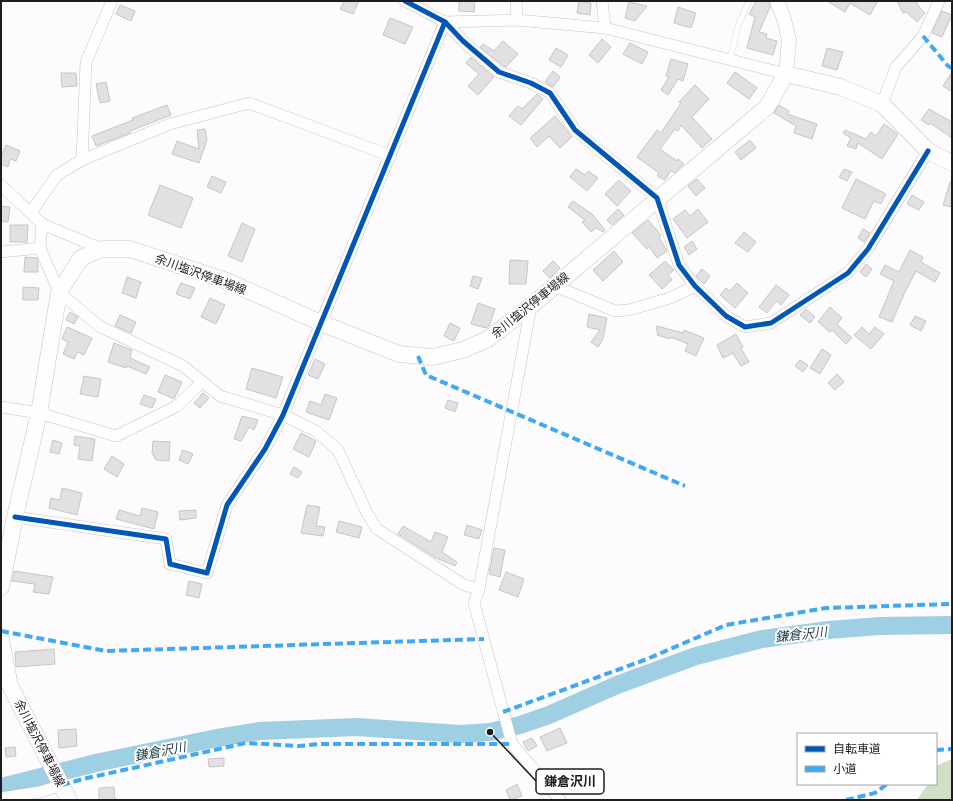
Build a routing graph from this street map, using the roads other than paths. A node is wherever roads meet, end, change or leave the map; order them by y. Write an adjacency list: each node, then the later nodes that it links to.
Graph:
1 (112, 1): 16 (street)
2 (405, 1): 9 (street)
3 (516, 1): 8 (street)
4 (602, 1): 10 (street)
5 (749, 1): 11 (lane)
6 (777, 1): 12 (street)
7 (939, 1): 13 (street)
8 (517, 20): 9 (street); 10 (street)
9 (445, 22): 15 (street); 19 (street)
10 (605, 28): 11 (street)
11 (730, 60): 12 (street)
12 (786, 74): 13 (main road); 19 (main road, 余川塩沢停車場線)
13 (882, 104): 14 (main road)
14 (928, 151): 17 (main road); 26 (street)
15 (391, 156): 16 (street); 29 (street)
16 (82, 160): 20 (street)
17 (952, 163)
18 (1, 185): 20 (street)
19 (657, 198): 25 (main road, 余川塩沢停車場線); 26 (street)
20 (31, 212): 21 (street)
21 (42, 224): 22 (street); 23 (street)
22 (40, 248): 24 (street); 27 (street)
23 (102, 249): 27 (main road, 余川塩沢停車場線); 29 (main road, 余川塩沢停車場線)
24 (1, 252)
25 (555, 286): 26 (street); 28 (main road, 余川塩沢停車場線)
26 (695, 286)
27 (59, 292): 30 (street); 32 (main road, 余川塩沢停車場線)
28 (531, 306): 29 (main road, 余川塩沢停車場線); 36 (street)
29 (321, 323): 33 (street)
30 (202, 382): 32 (street); 33 (street)
31 (1, 407): 32 (street)
32 (39, 413): 34 (main road, 余川塩沢停車場線)
33 (283, 415): 34 (street); 36 (street)
34 (15, 517): 35 (main road, 余川塩沢停車場線)
35 (1, 587)
36 (479, 589): 42 (street)
37 (1, 640): 38 (main road, 余川塩沢停車場線)
38 (62, 786): 39 (street); 41 (main road, 余川塩沢停車場線)
39 (41, 796): 40 (street)
40 (1, 798)
41 (69, 800)
42 (560, 800)

